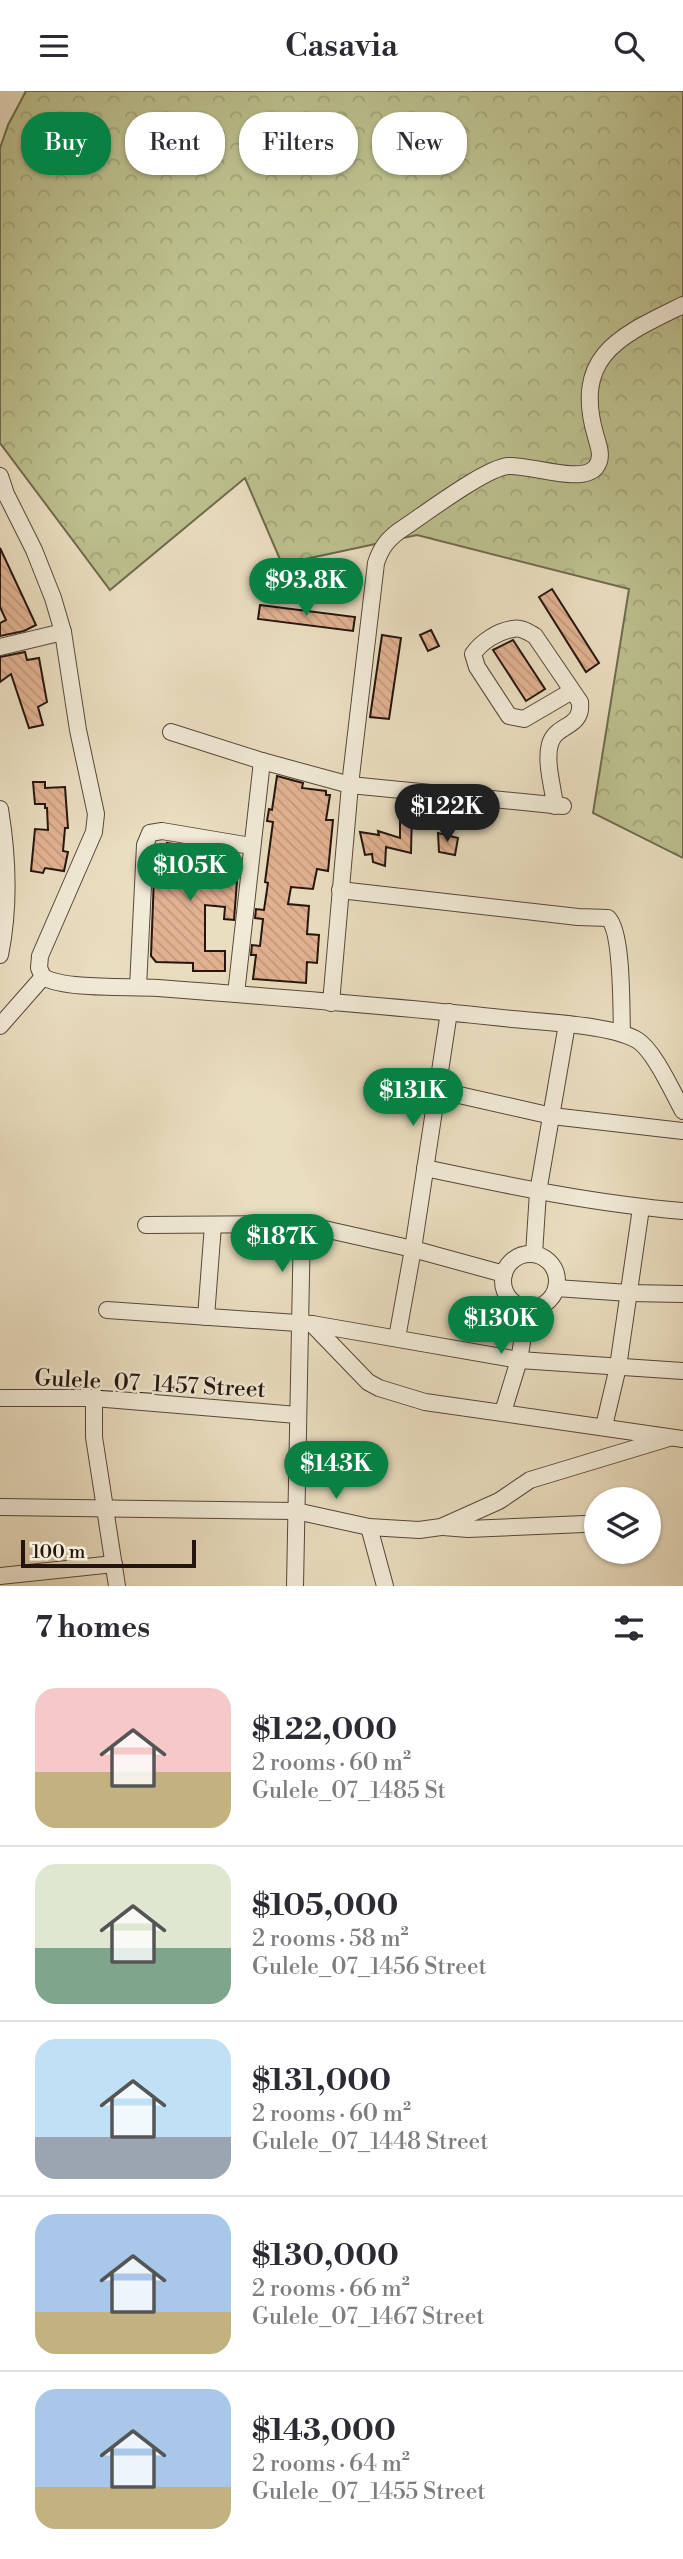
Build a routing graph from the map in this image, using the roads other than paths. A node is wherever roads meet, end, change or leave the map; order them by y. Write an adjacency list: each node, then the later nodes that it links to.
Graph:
1 (683, 305): 8 (street)
2 (0, 476): 3 (street)
3 (63, 632): 4 (street); 13 (street)
4 (0, 647)
5 (572, 691): 5 (street); 8 (street)
6 (171, 732): 7 (street)
7 (262, 761): 8 (street); 10 (street)
8 (350, 785): 11 (street)
9 (0, 809): 12 (street)
10 (251, 846): 14 (street); 15 (street)
11 (340, 890): 16 (street); 20 (street)
12 (0, 955)
13 (43, 977): 14 (street); 19 (street)
14 (138, 987): 15 (street)
15 (236, 994): 16 (street)
16 (331, 1003): 17 (street)
17 (449, 1012): 18 (street); 22 (street)
18 (567, 1024): 20 (street); 24 (street)
19 (0, 1026)
20 (622, 1033): 23 (street)
21 (407, 1087): 22 (street)
22 (437, 1090): 24 (street); 26 (street)
23 (683, 1111)
24 (552, 1116): 25 (street); 27 (street)
25 (683, 1131)
26 (425, 1168): 27 (street); 33 (street)
27 (538, 1192): 28 (street); 34 (street)
28 (641, 1208): 29 (street); 37 (street)
29 (683, 1211)
30 (302, 1224): 32 (street); 33 (street); 42 (street)
31 (146, 1225): 32 (street)
32 (213, 1225): 41 (street)
33 (413, 1249): 35 (street); 43 (street)
34 (534, 1254): 35 (street); 36 (street)
35 (504, 1274): 39 (street)
36 (556, 1288): 37 (street); 39 (street)
37 (629, 1293): 38 (street); 45 (street)
38 (683, 1294)
39 (528, 1307): 44 (street)
40 (107, 1310): 41 (street)
41 (206, 1317): 42 (street)
42 (306, 1324): 43 (street); 49 (street); 50 (street)
43 (397, 1338): 44 (street)
44 (519, 1360): 45 (street); 49 (street)
45 (618, 1367): 46 (street); 51 (street)
46 (683, 1371)
47 (0, 1398): 48 (street, Gulele_07_1457 Street)
48 (94, 1398): 50 (street, Gulele_07_1457 Street); 54 (street)
49 (503, 1412): 51 (street)
50 (297, 1415): 55 (street)
51 (604, 1426): 52 (street)
52 (676, 1439): 58 (street)
53 (0, 1507): 54 (street)
54 (104, 1508): 55 (street); 59 (street)
55 (296, 1511): 57 (street); 62 (street)
56 (584, 1524): 58 (street)
57 (369, 1527): 58 (street); 63 (street)
58 (441, 1527)
59 (114, 1564): 60 (street); 61 (street)
60 (0, 1576)
61 (117, 1586)
62 (295, 1586)
63 (385, 1586)

